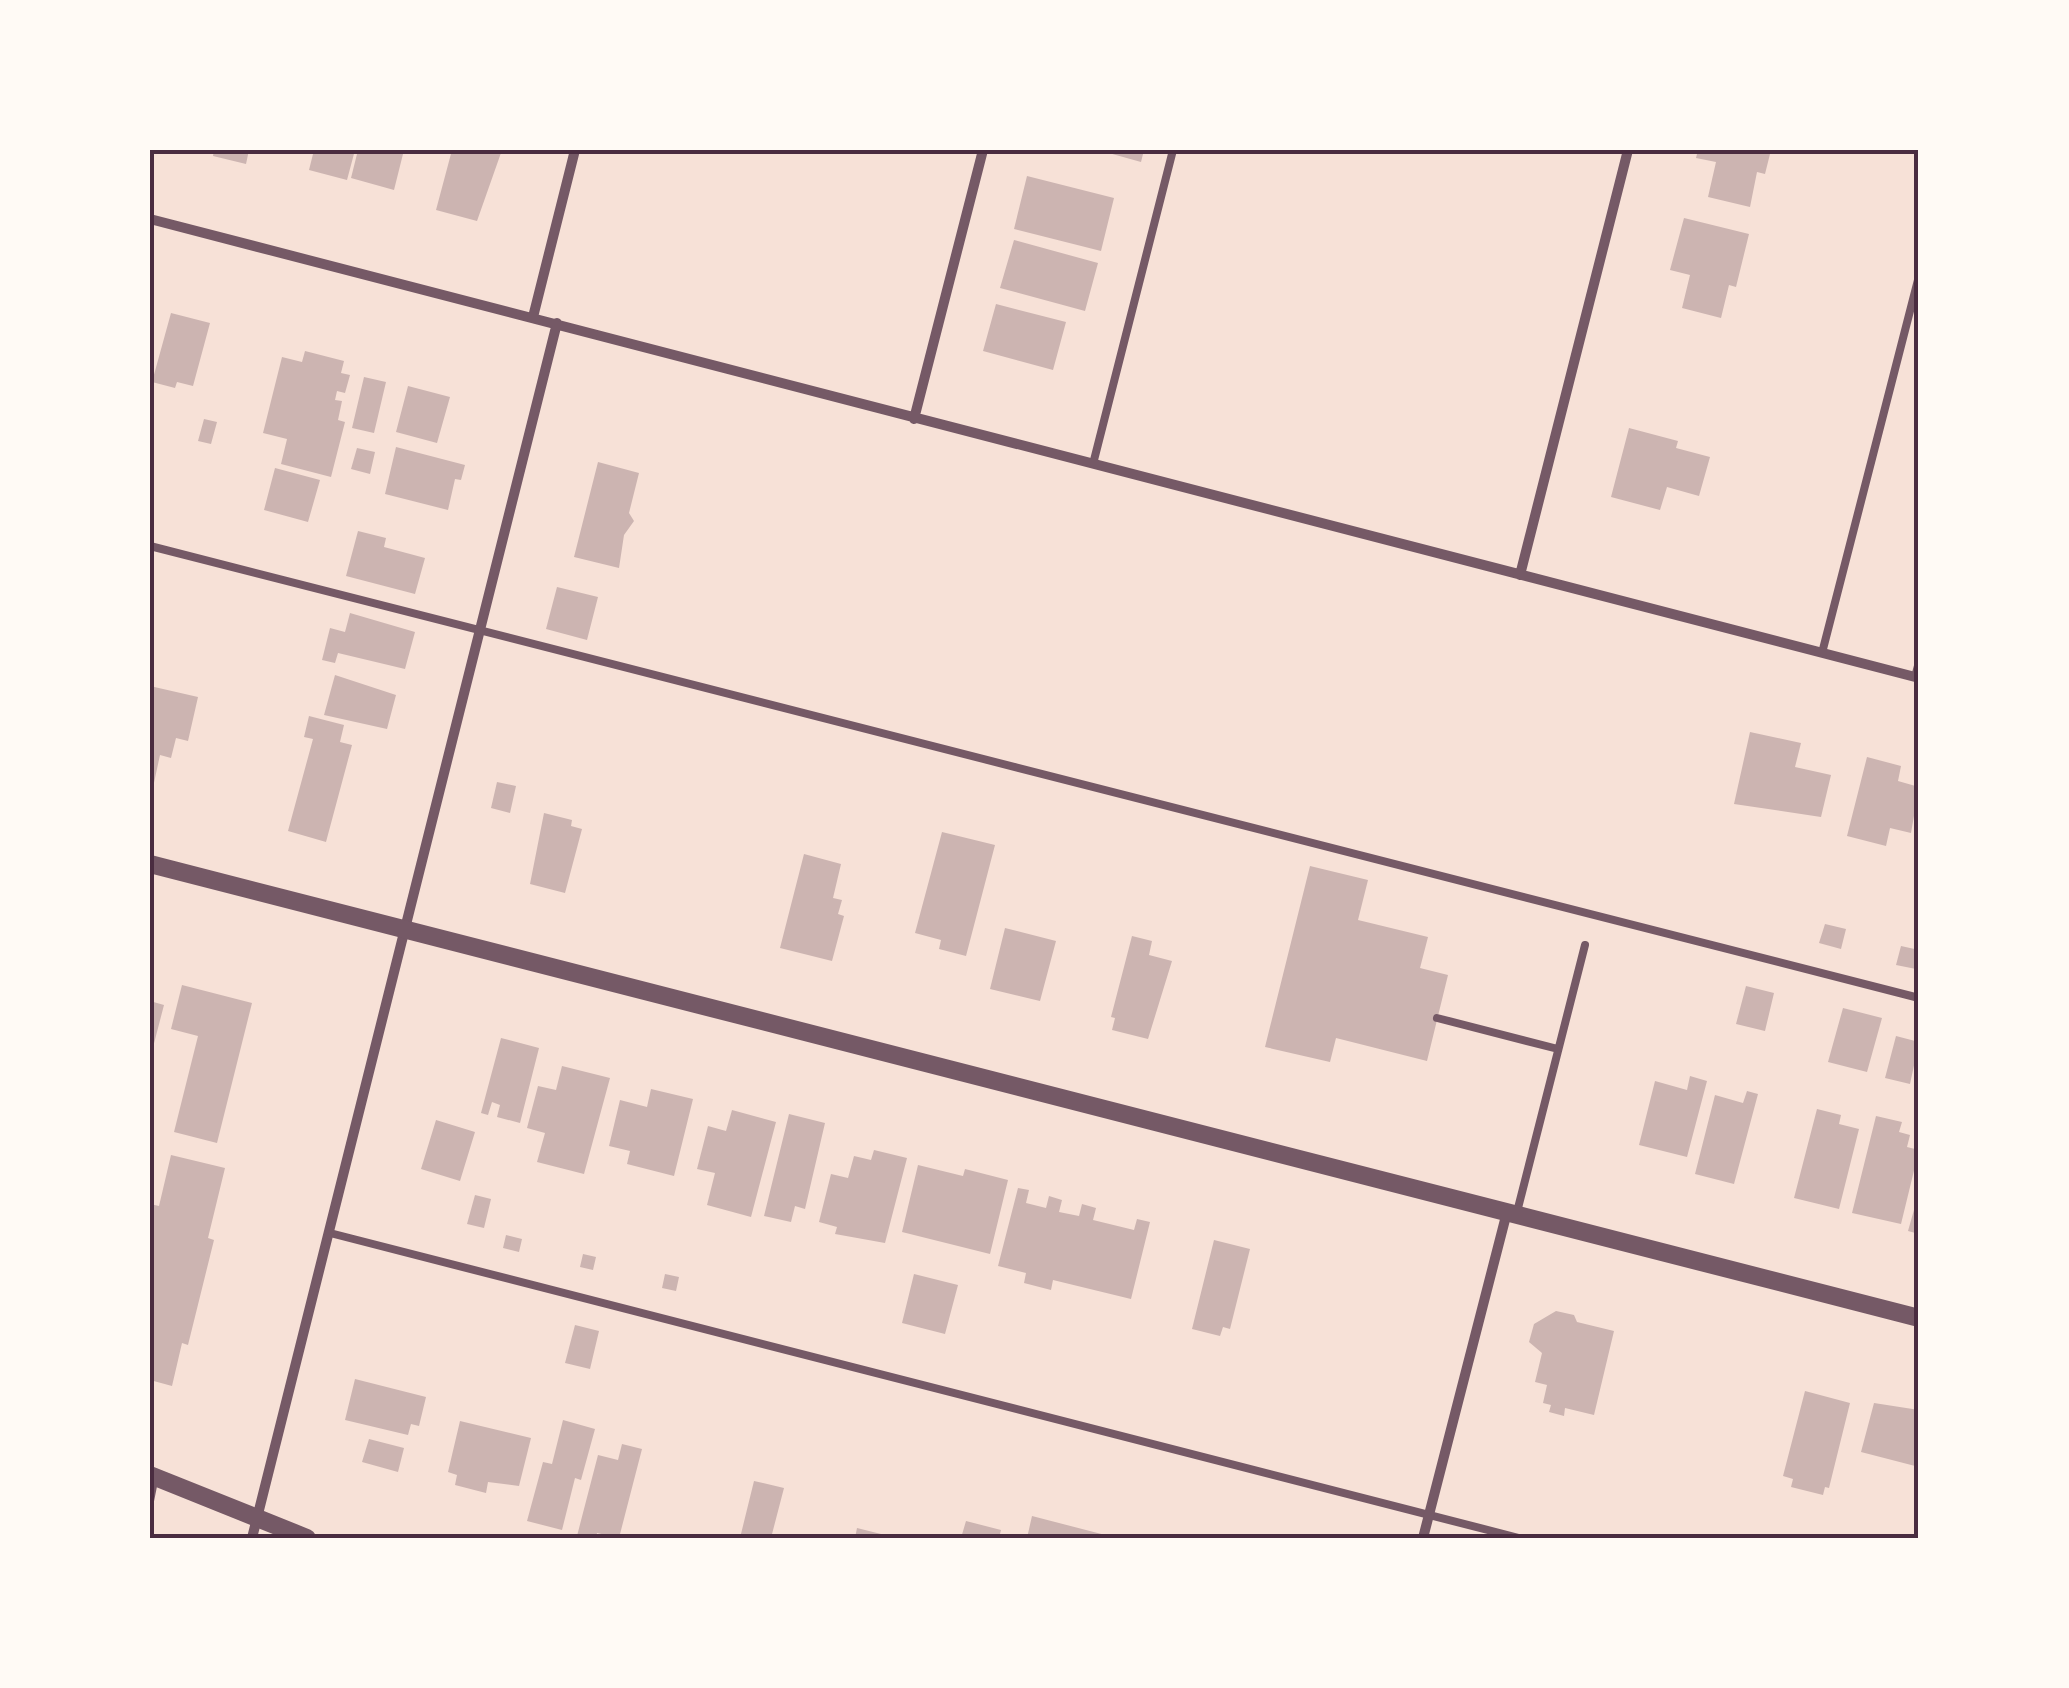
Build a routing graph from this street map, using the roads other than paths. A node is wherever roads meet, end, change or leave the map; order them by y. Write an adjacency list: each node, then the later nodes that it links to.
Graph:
1 (575, 150): 7 (street)
2 (983, 150): 9 (street)
3 (1173, 150): 10 (lane)
4 (1628, 150): 12 (street)
5 (150, 219): 7 (street)
6 (1919, 276): 14 (lane)
7 (533, 317): 8 (street)
8 (557, 323): 9 (street); 13 (street)
9 (914, 418): 10 (street)
10 (1093, 464): 12 (street)
11 (150, 546): 13 (lane)
12 (1520, 575): 14 (street)
13 (480, 627): 18 (street); 20 (lane)
14 (1822, 653): 16 (street)
15 (1919, 662): 16 (lane)
16 (1917, 678)
17 (150, 864): 18 (street)
18 (404, 930): 23 (street); 24 (street)
19 (1585, 945): 22 (lane)
20 (1919, 998)
21 (1437, 1018): 22 (lane)
22 (1558, 1049): 23 (lane)
23 (1512, 1213): 25 (street); 28 (street)
24 (330, 1233): 28 (lane); 29 (street)
25 (1919, 1318)
26 (153, 1476): 27 (lane); 29 (street)
27 (150, 1501)
28 (1428, 1515): 32 (street); 33 (lane)
29 (258, 1518): 30 (street); 31 (street)
30 (252, 1538)
31 (307, 1538)
32 (1422, 1538)
33 (1519, 1538)

